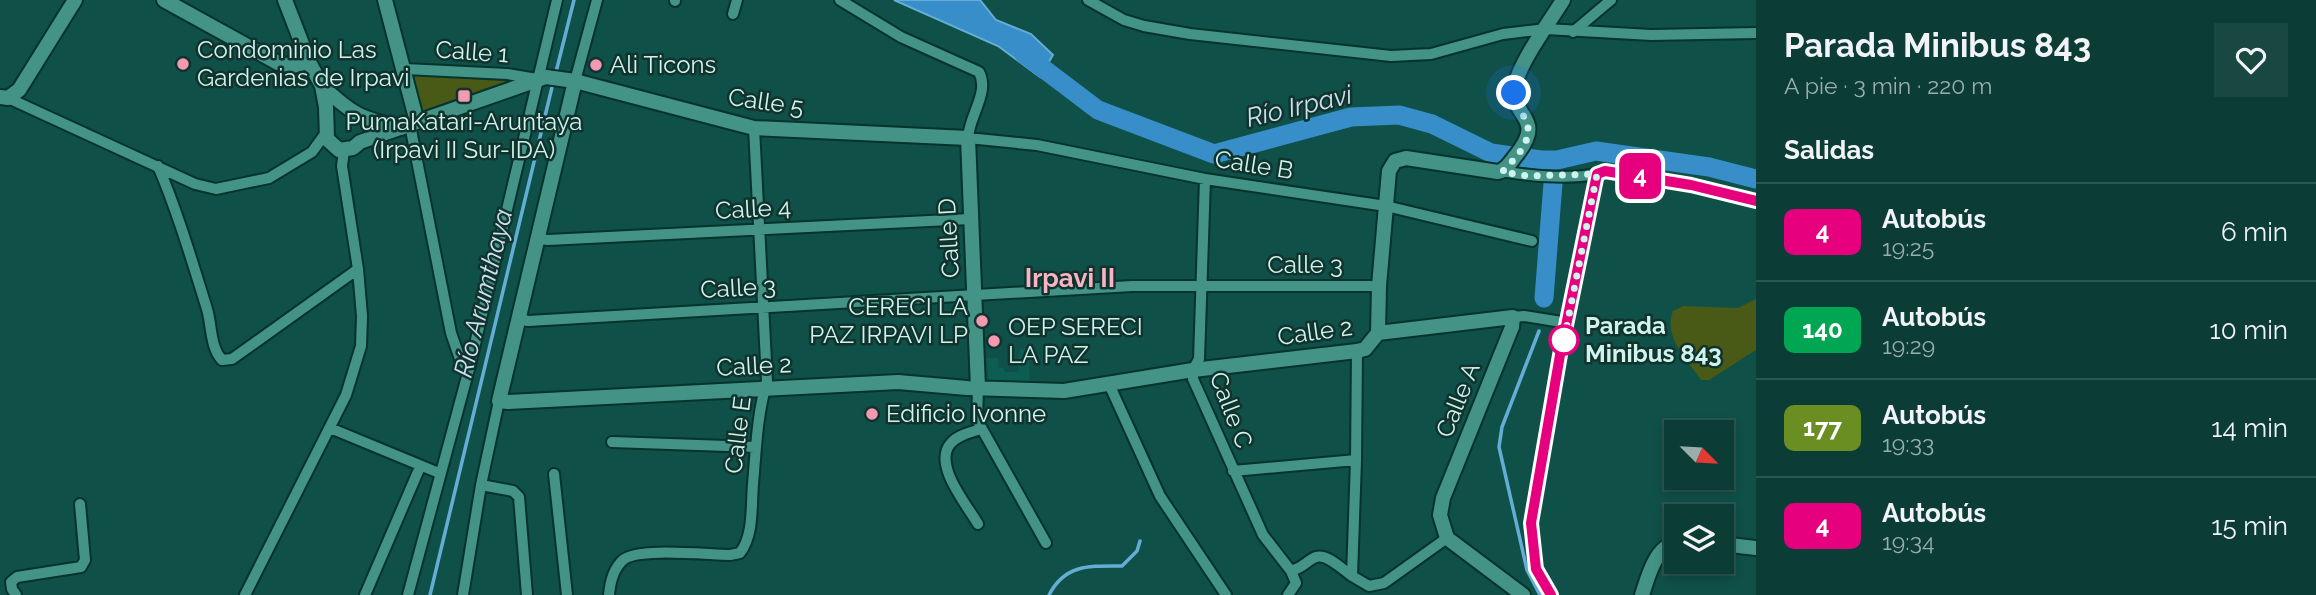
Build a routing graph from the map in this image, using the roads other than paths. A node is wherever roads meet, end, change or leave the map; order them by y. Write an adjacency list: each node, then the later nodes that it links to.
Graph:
1 (75, 0): 21 (main road)
2 (164, 0): 16 (main road)
3 (285, 0): 16 (main road)
4 (385, 0): 17 (main road)
5 (557, 0): 18 (street)
6 (597, 0): 19 (street)
7 (737, 0): 12 (street)
8 (840, 0): 26 (street, Calle D)
9 (1088, 0): 13 (street)
10 (1563, 0): 13 (main road)
11 (1611, 0): 14 (street)
12 (733, 14)
13 (1546, 29): 14 (street); 30 (main road)
14 (1573, 32): 15 (street)
15 (1756, 33)
16 (309, 62): 20 (main road)
17 (405, 69): 18 (street, Calle 1); 23 (main road)
18 (542, 78): 19 (main road, Calle 5); 23 (main road); 49 (street)
19 (569, 80): 24 (main road, Calle 5); 37 (main road)
20 (322, 86): 22 (main road); 25 (main road)
21 (4, 97): 29 (street)
22 (355, 114): 23 (main road); 25 (main road); 27 (main road)
23 (409, 125): 27 (main road); 49 (street)
24 (754, 128): 26 (main road, Calle 5); 36 (street, Calle E)
25 (326, 129): 28 (main road); 29 (street)
26 (968, 138): 32 (street, Calle B); 35 (main road, Calle D)
27 (360, 142): 28 (main road)
28 (344, 150): 39 (street)
29 (158, 166): 39 (street)
30 (1505, 169): 31 (street); 34 (main road)
31 (1597, 174): 33 (street); 46 (street)
32 (1205, 179): 34 (street, Calle B); 40 (street, Calle C)
33 (1756, 201)
34 (1386, 206): 38 (street, Calle B); 41 (main road)
35 (970, 219): 36 (street, Calle 4); 42 (main road, Calle D)
36 (759, 230): 37 (street, Calle 4); 43 (street, Calle E)
37 (538, 239): 45 (main road)
38 (1532, 241)
39 (358, 269): 55 (street)
40 (1202, 285): 41 (street, Calle 3); 42 (street, Calle 3); 50 (street, Calle C)
41 (1379, 286): 47 (main road)
42 (975, 296): 43 (street, Calle 3); 52 (main road, Calle D)
43 (763, 308): 45 (street, Calle 3); 53 (street, Calle E)
44 (1513, 317): 46 (street); 47 (main road, Calle A); 67 (main road, Calle A)
45 (519, 319): 54 (main road)
46 (1568, 323): 85 (street)
47 (1378, 333): 48 (main road, Calle 2)
48 (1357, 351): 50 (main road, Calle 2); 59 (street)
49 (469, 369): 62 (street)
50 (1193, 370): 51 (main road, Calle 2); 61 (street, Calle C)
51 (1109, 384): 52 (main road, Calle 2); 83 (street)
52 (978, 388): 53 (main road, Calle 2); 56 (street, Calle D)
53 (765, 389): 54 (main road, Calle 2); 58 (street, Calle E)
54 (499, 401): 64 (street)
55 (330, 428): 60 (street); 76 (street)
56 (981, 429): 66 (street); 68 (street, Calle D)
57 (612, 442): 58 (street)
58 (756, 447): 82 (street, Calle E)
59 (1356, 460): 61 (street); 73 (street)
60 (420, 467): 62 (street); 77 (street)
61 (1233, 471): 72 (street, Calle C)
62 (439, 473): 78 (street)
63 (554, 474): 81 (street)
64 (481, 485): 79 (street); 80 (street)
65 (80, 504): 75 (street)
66 (978, 524)
67 (1447, 538): 73 (street); 74 (main road)
68 (1046, 543)
69 (1734, 545): 70 (main road)
70 (1756, 548)
71 (1664, 550): 86 (main road)
72 (1291, 571): 73 (street); 84 (street)
73 (1352, 576)
74 (1514, 592)
75 (16, 595)
76 (245, 595)
77 (365, 595)
78 (408, 595)
79 (463, 595)
80 (527, 595)
81 (567, 595)
82 (608, 595)
83 (1226, 595)
84 (1288, 595)
85 (1551, 595)
86 (1642, 595)

